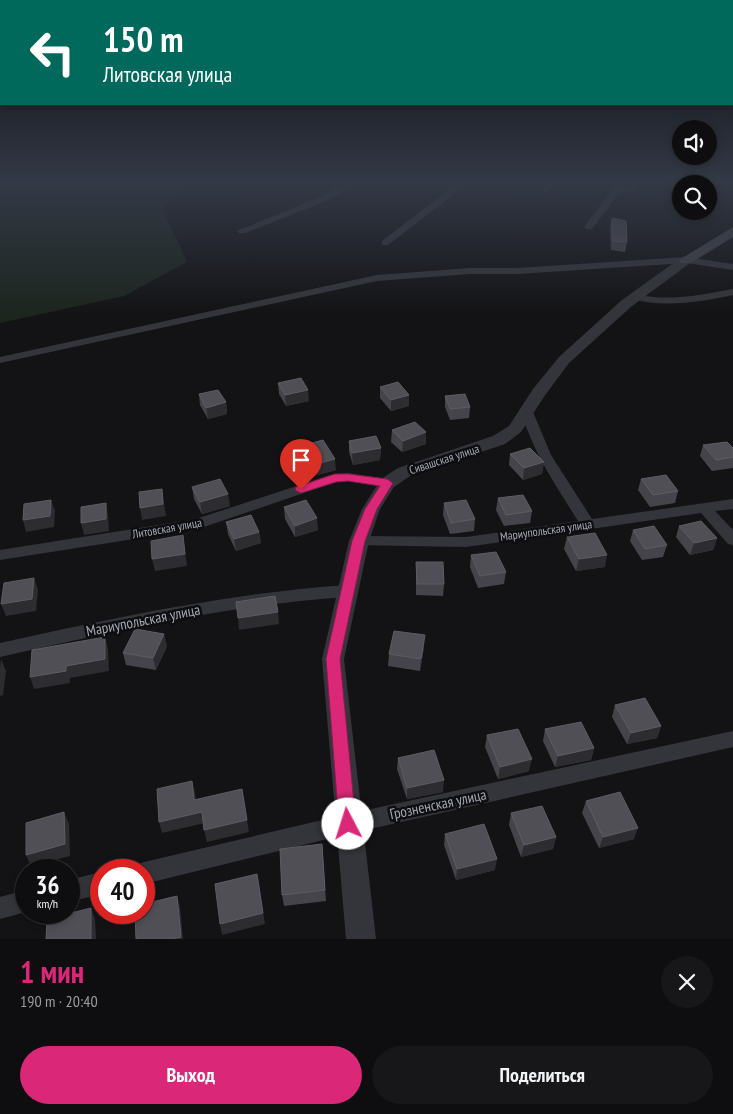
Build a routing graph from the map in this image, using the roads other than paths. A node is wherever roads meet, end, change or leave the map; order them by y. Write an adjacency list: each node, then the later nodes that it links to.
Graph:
1 (255, 226): 4 (street)
2 (407, 226): 5 (street)
3 (733, 230): 6 (main road)
4 (242, 231)
5 (385, 243)
6 (686, 260): 7 (street); 9 (street, Сивашская улица); 10 (street)
7 (733, 268)
8 (733, 292): 9 (street)
9 (635, 297): 11 (street, Сивашская улица)
10 (0, 360)
11 (527, 412): 12 (street, Сивашская улица); 15 (street)
12 (387, 483): 17 (street, Сивашская улица); 18 (street, Литовская улица)
13 (733, 504): 14 (street, Мариупольская улица)
14 (704, 508): 15 (street, Мариупольская улица); 16 (street)
15 (588, 524): 17 (street, Мариупольская улица)
16 (733, 540)
17 (359, 541): 19 (street, Сивашская улица)
18 (0, 555)
19 (346, 591): 20 (street, Мариупольская улица); 22 (street, Сивашская улица)
20 (0, 650)
21 (733, 739): 22 (street, Грозненская улица)
22 (348, 824): 23 (street, Грозненская улица); 26 (street, Сивашская улица)
23 (155, 870)
24 (15, 905): 25 (street)
25 (0, 908)
26 (361, 939)

